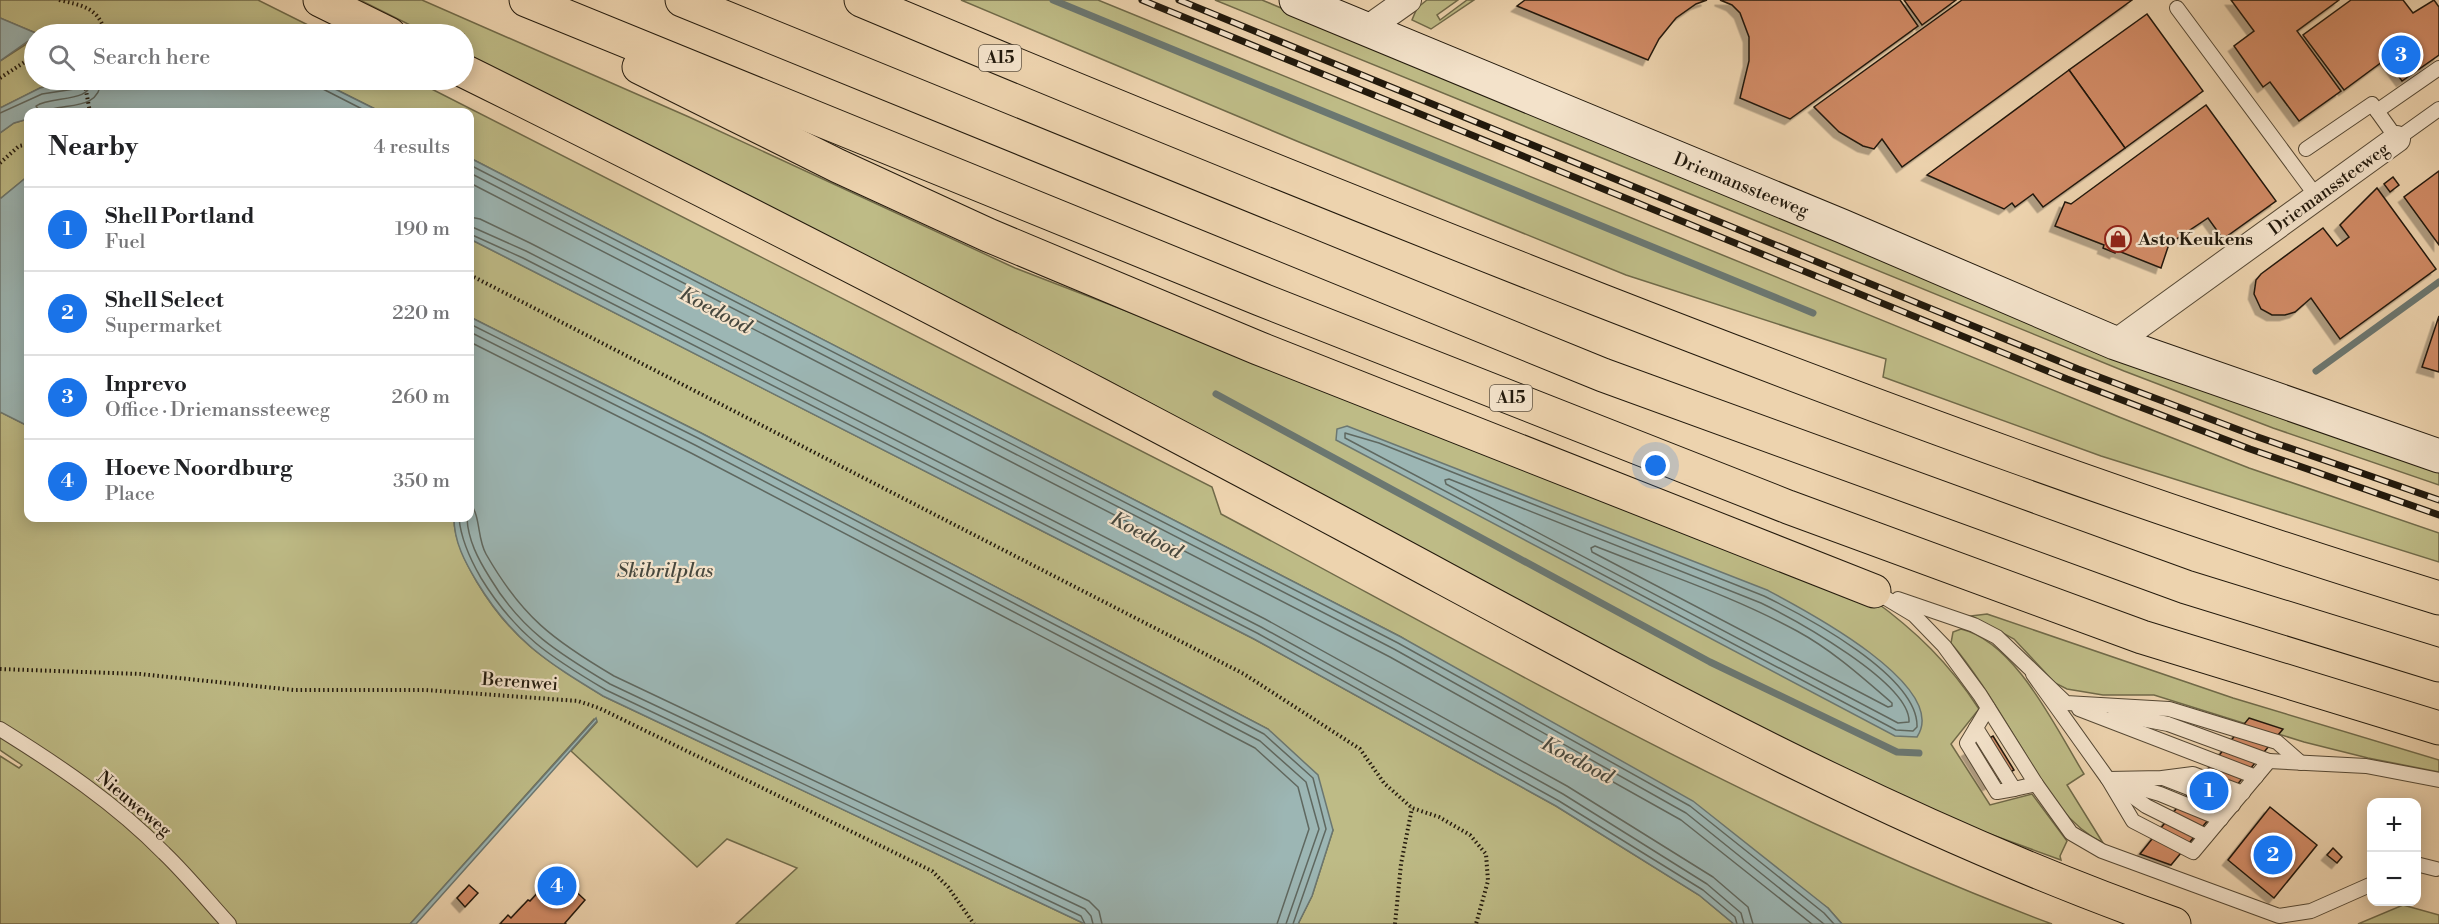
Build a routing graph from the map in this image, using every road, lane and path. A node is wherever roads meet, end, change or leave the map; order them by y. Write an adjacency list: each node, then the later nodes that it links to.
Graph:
1 (59, 0): 9 (path)
2 (320, 0): 10 (highway)
3 (526, 0): 12 (highway, A15)
4 (682, 0): 31 (highway)
5 (861, 0): 30 (highway, A15)
6 (1296, 0): 11 (main road, Driemanssteeweg)
7 (1408, 0): 11 (street)
8 (2177, 8): 25 (lane)
9 (102, 24)
10 (369, 24)
11 (1367, 29): 27 (main road, Driemanssteeweg)
12 (597, 31): 29 (highway, A15); 36 (highway, A15)
13 (24, 62): 16 (path)
14 (2439, 68): 20 (lane)
15 (474, 76): 57 (highway)
16 (0, 78)
17 (86, 90): 18 (path)
18 (89, 108)
19 (2439, 109): 21 (lane)
20 (2377, 111): 21 (lane); 23 (lane)
21 (2397, 140): 25 (street, Driemanssteeweg)
22 (24, 145): 24 (path)
23 (2306, 150)
24 (0, 163)
25 (2317, 197): 27 (street, Driemanssteeweg)
26 (474, 276): 47 (path)
27 (2115, 344): 28 (main road, Driemanssteeweg)
28 (2439, 456)
29 (1874, 591): 33 (lane, A15); 35 (lane, A15)
30 (2439, 598)
31 (2439, 665)
32 (0, 669): 54 (path, Berenwei)
33 (2033, 674): 34 (lane); 42 (lane, A15)
34 (2066, 703): 38 (lane); 39 (lane); 40 (lane)
35 (1988, 708): 44 (lane, A15); 44 (lane)
36 (2439, 728)
37 (0, 729): 53 (lane, Nieuweweg)
38 (2269, 761): 39 (lane); 40 (lane, A15)
39 (2301, 763): 43 (lane)
40 (2256, 777): 45 (lane, A15)
41 (2162, 778): 42 (lane); 45 (lane); 46 (lane)
42 (2108, 779): 48 (lane); 49 (lane); 49 (lane, A15)
43 (2439, 780)
44 (2036, 784): 52 (lane, A15)
45 (2243, 793): 46 (lane, A15)
46 (2233, 805): 48 (lane, A15)
47 (1412, 808): 55 (path); 56 (path)
48 (2221, 819): 49 (lane, A15)
49 (2206, 836)
50 (2421, 865): 51 (lane)
51 (2436, 869)
52 (2367, 886)
53 (229, 924)
54 (974, 924)
55 (1395, 924)
56 (1476, 924)
57 (2174, 924)

